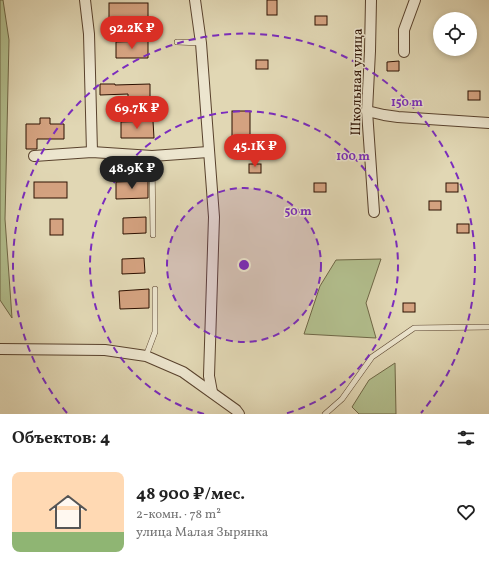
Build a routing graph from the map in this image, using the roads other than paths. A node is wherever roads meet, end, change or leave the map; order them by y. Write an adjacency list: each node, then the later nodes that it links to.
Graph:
1 (85, 0): 10 (street)
2 (195, 0): 6 (street)
3 (371, 0): 8 (street, Школьная улица)
4 (415, 0): 7 (street)
5 (177, 42): 6 (lane)
6 (201, 43): 11 (street)
7 (404, 52)
8 (367, 111): 9 (street); 14 (street, Школьная улица)
9 (489, 123)
10 (92, 152): 12 (street); 13 (street)
11 (208, 152): 13 (street); 20 (street)
12 (34, 156)
13 (152, 156): 15 (lane)
14 (374, 212)
15 (153, 235)
16 (155, 289): 19 (lane)
17 (489, 327): 23 (lane)
18 (0, 349): 19 (street)
19 (146, 356): 20 (street)
20 (212, 392): 21 (street)
21 (238, 412): 22 (street)
22 (249, 414)
23 (324, 414)

